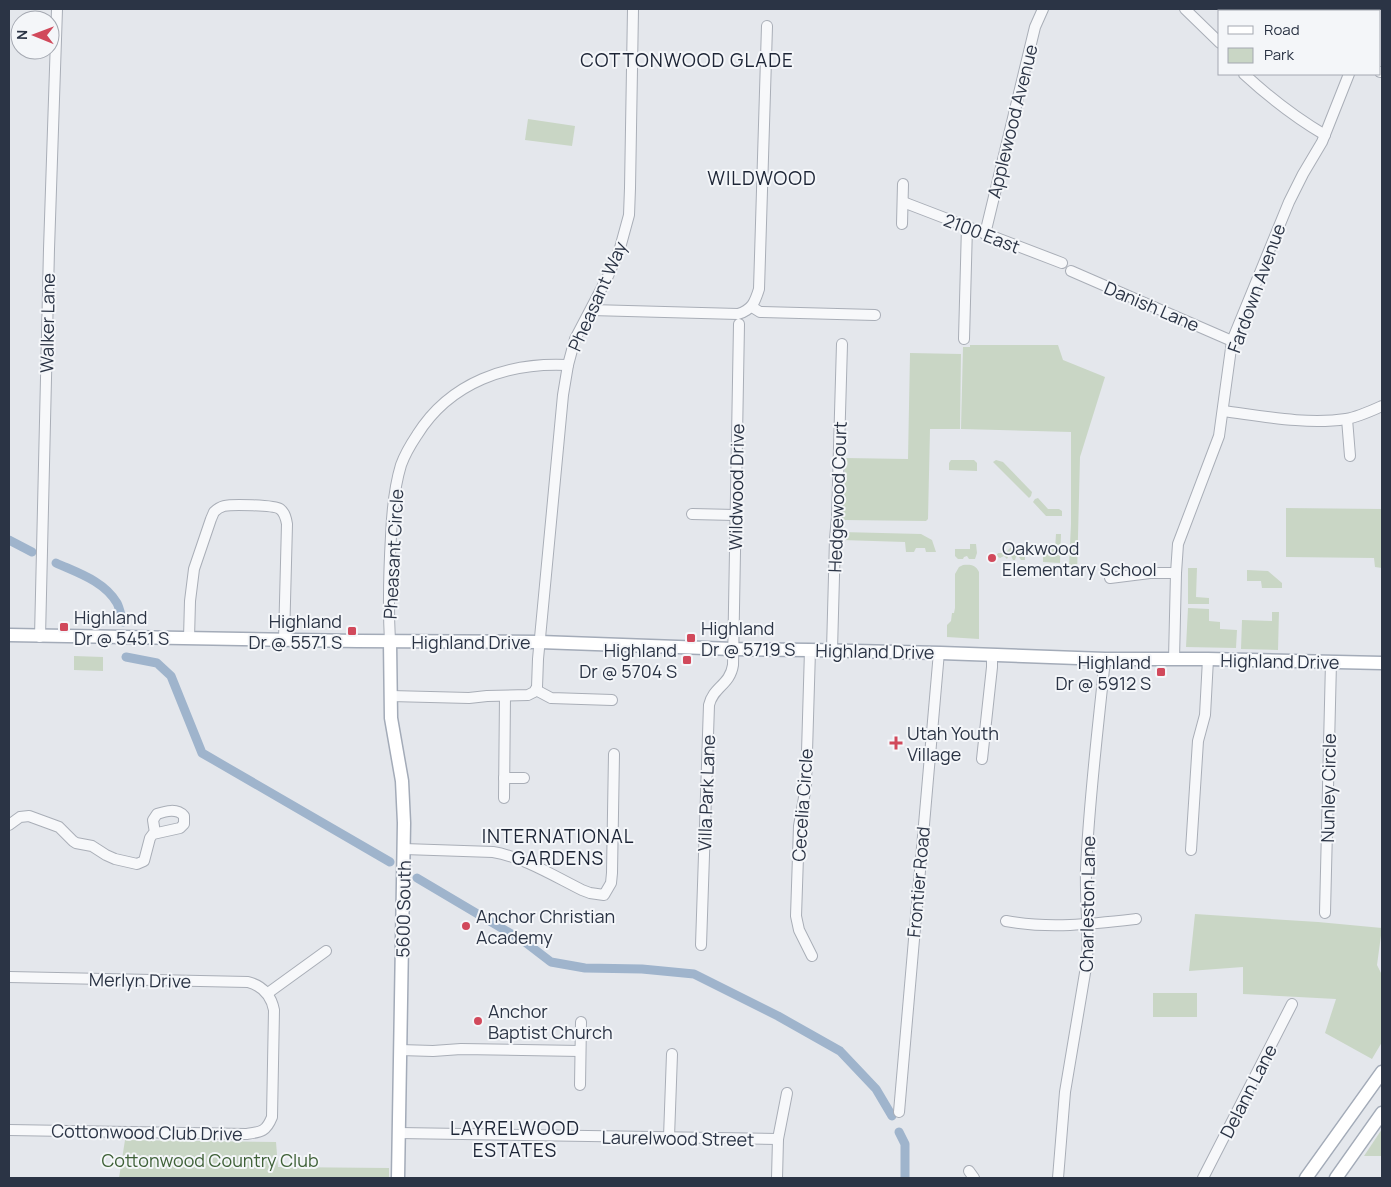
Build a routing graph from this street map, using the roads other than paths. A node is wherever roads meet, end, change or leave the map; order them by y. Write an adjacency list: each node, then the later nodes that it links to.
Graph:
1 (57, 9): 34 (street, Walker Lane)
2 (633, 9): 18 (street, Pheasant Way)
3 (1042, 9): 14 (street, Applewood Avenue)
4 (1185, 9): 6 (street)
5 (767, 26): 17 (street)
6 (1218, 41)
7 (1245, 75): 9 (street)
8 (1349, 75): 9 (street, Fardown Avenue)
9 (1325, 135): 22 (street, Fardown Avenue)
10 (903, 184): 11 (street)
11 (903, 202): 12 (street); 13 (street, 2100 East)
12 (902, 224)
13 (967, 226): 14 (street, 2100 East); 21 (street)
14 (985, 234): 15 (street, 2100 East)
15 (1062, 263)
16 (1071, 271): 22 (street, Danish Lane)
17 (752, 307): 18 (street); 19 (street)
18 (591, 310): 24 (street, Pheasant Way)
19 (875, 315)
20 (739, 324): 30 (street, Wildwood Drive)
21 (964, 339)
22 (1232, 341): 26 (street, Fardown Avenue)
23 (842, 344): 41 (street, Hedgewood Court)
24 (568, 366): 37 (street, Pheasant Circle); 38 (street, Pheasant Way)
25 (1382, 406): 27 (street)
26 (1223, 411): 27 (street); 31 (street, Fardown Avenue)
27 (1347, 419): 28 (street)
28 (1350, 456)
29 (692, 514): 30 (street)
30 (736, 515): 39 (street, Wildwood Drive)
31 (1176, 573): 32 (street); 45 (street, Fardown Avenue)
32 (1110, 578)
33 (9, 635): 34 (main road, Highland Drive)
34 (40, 637): 35 (main road, Highland Drive)
35 (189, 638): 36 (main road, Highland Drive); 36 (street)
36 (284, 640): 37 (main road, Highland Drive)
37 (390, 642): 38 (main road, Highland Drive); 50 (main road, 5600 South)
38 (540, 642): 39 (main road, Highland Drive); 49 (street, Pheasant Way)
39 (733, 649): 40 (main road, Highland Drive); 66 (street, Villa Park Lane)
40 (810, 650): 41 (main road, Highland Drive); 68 (street, Cecelia Circle)
41 (832, 650): 42 (main road, Highland Drive)
42 (939, 652): 43 (main road, Highland Drive); 79 (street, Frontier Road)
43 (992, 654): 44 (main road, Highland Drive); 54 (street)
44 (1105, 659): 45 (main road, Highland Drive); 65 (street, Charleston Lane)
45 (1174, 659): 46 (main road, Highland Drive)
46 (1208, 659): 47 (main road, Highland Drive); 61 (street)
47 (1331, 662): 48 (main road, Highland Drive); 62 (street, Nunley Circle)
48 (1382, 663)
49 (536, 690): 51 (street); 52 (street)
50 (391, 696): 51 (street); 60 (main road, 5600 South)
51 (505, 696): 55 (street)
52 (612, 700)
53 (614, 754): 60 (street)
54 (982, 758)
55 (504, 778): 56 (street); 57 (street)
56 (524, 778)
57 (504, 798)
58 (9, 825): 59 (street)
59 (155, 833)
60 (404, 849): 73 (main road, 5600 South)
61 (1191, 850)
62 (1325, 913)
63 (1136, 919): 65 (street)
64 (1006, 921): 65 (street)
65 (1087, 924): 87 (street, Charleston Lane)
66 (701, 945)
67 (326, 951): 70 (street)
68 (812, 956)
69 (9, 977): 70 (street, Merlyn Drive)
70 (268, 993): 81 (street, Cottonwood Club Drive)
71 (1292, 1004): 88 (street, Delann Lane)
72 (581, 1022): 74 (street)
73 (400, 1050): 74 (street); 82 (main road, 5600 South)
74 (580, 1051): 77 (street)
75 (672, 1054): 83 (street)
76 (1382, 1072): 89 (main road)
77 (580, 1085)
78 (787, 1093): 84 (street)
79 (899, 1112)
80 (1382, 1113): 90 (main road)
81 (9, 1130)
82 (399, 1133): 83 (street, Laurelwood Street); 85 (main road, 5600 South)
83 (669, 1138): 84 (street, Laurelwood Street)
84 (778, 1139): 86 (street)
85 (398, 1178)
86 (777, 1178)
87 (1058, 1178)
88 (1203, 1178)
89 (1306, 1178)
90 (1336, 1178)

